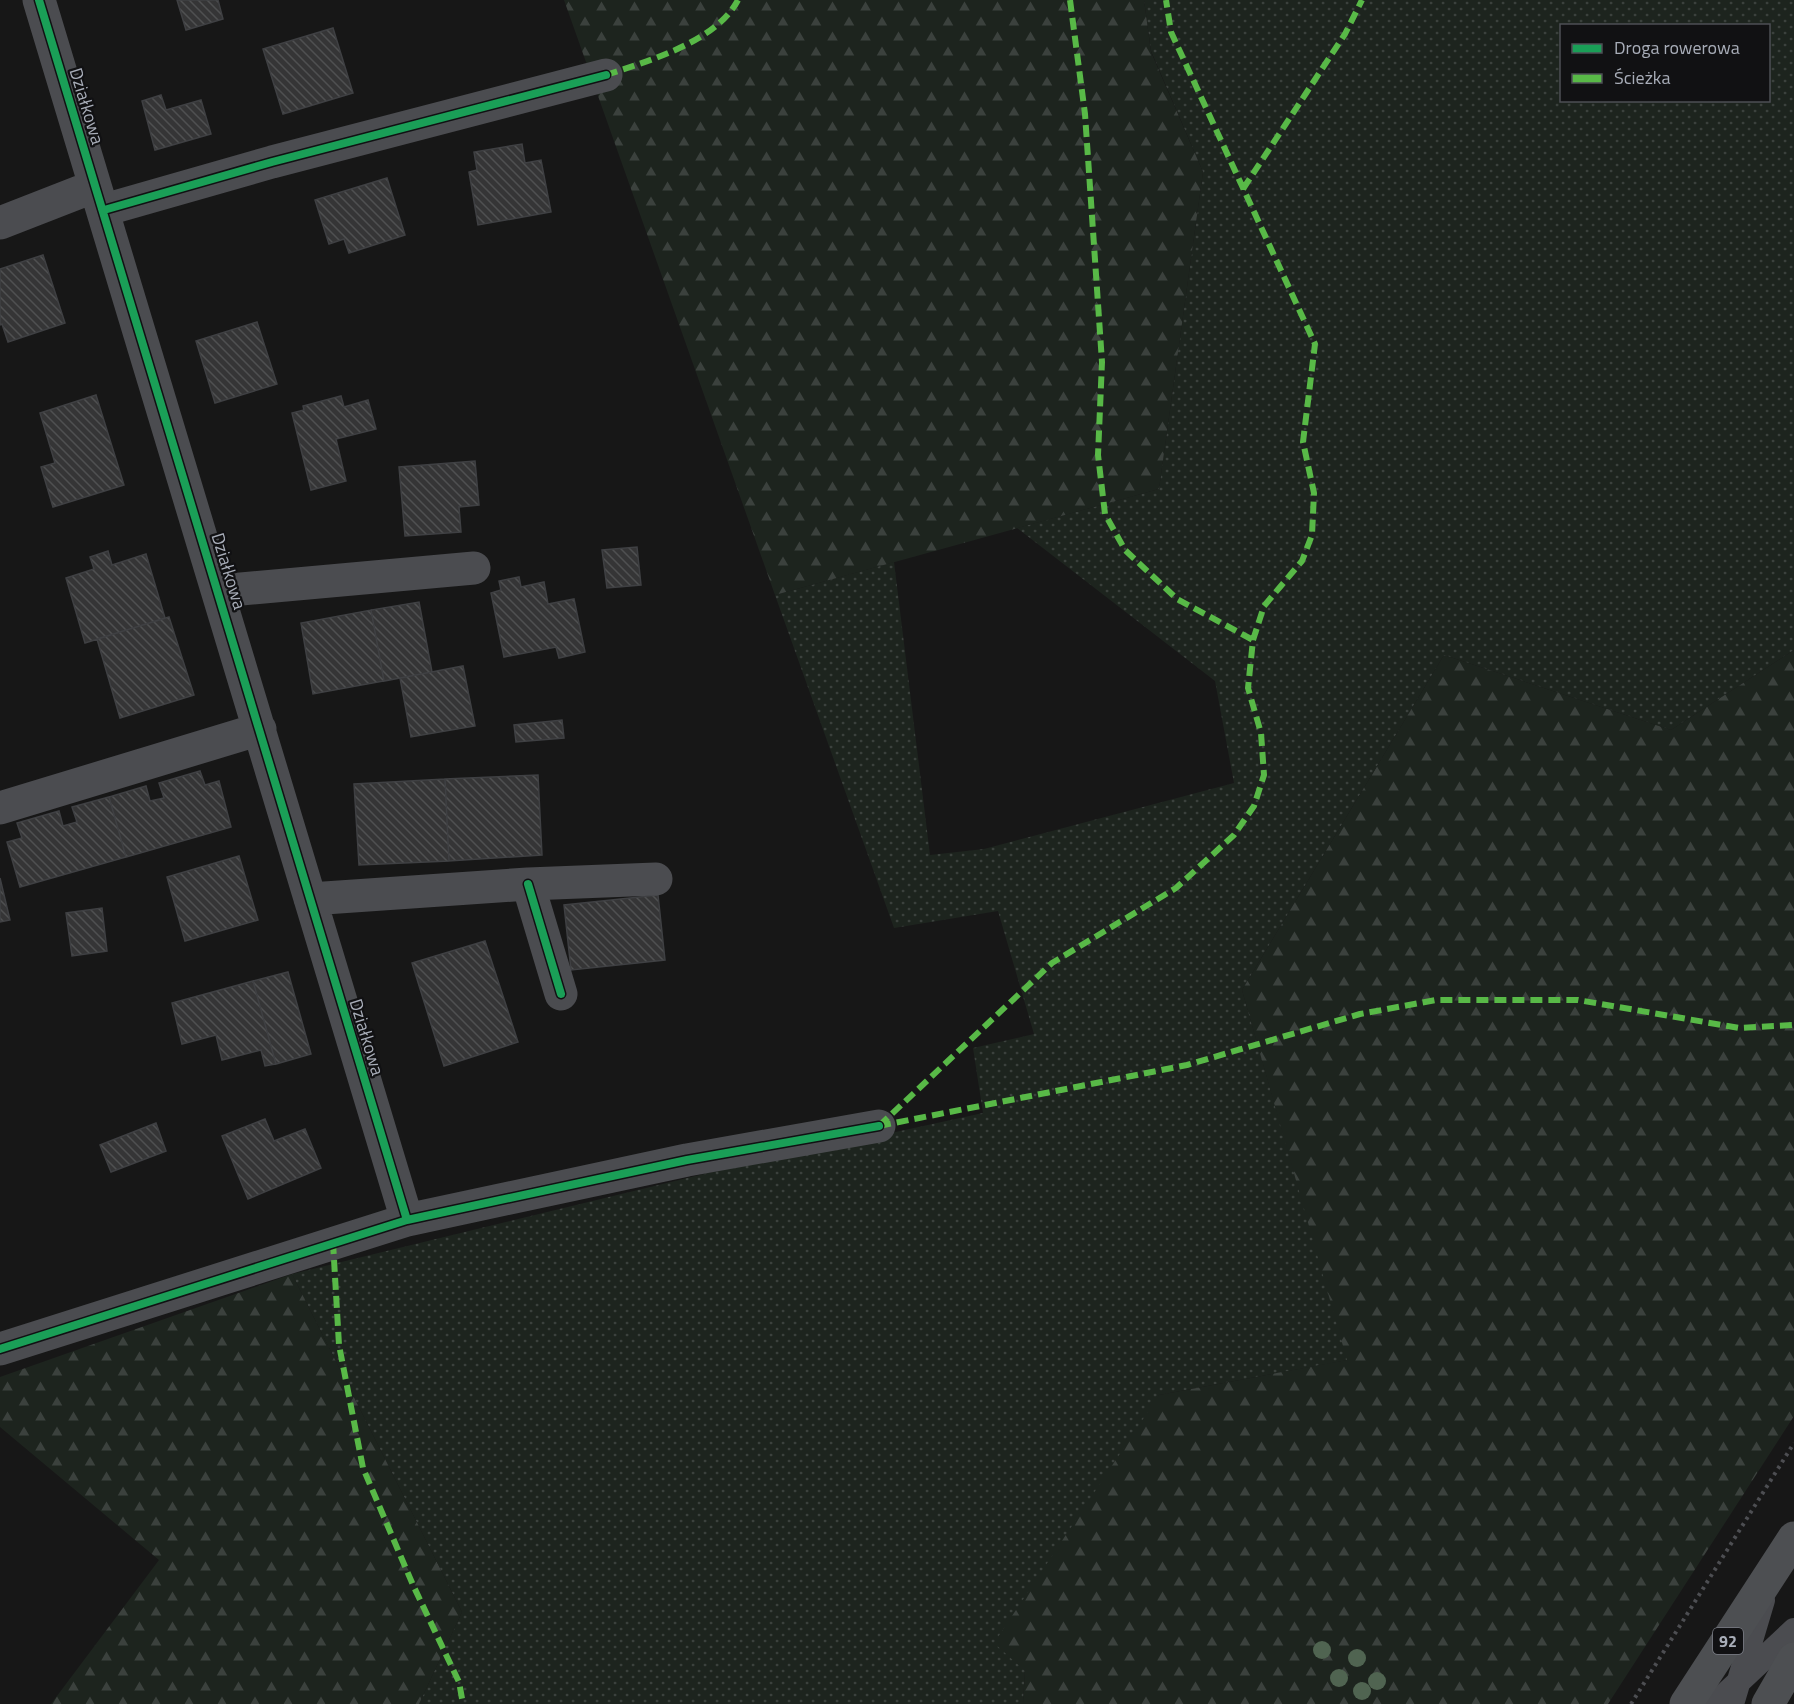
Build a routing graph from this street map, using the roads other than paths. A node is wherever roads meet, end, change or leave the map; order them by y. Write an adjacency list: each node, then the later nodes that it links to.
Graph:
1 (39, 0): 3 (street, Działkowa)
2 (606, 75): 3 (street)
3 (99, 198): 4 (street); 6 (street, Działkowa)
4 (0, 223)
5 (474, 568): 6 (street, Działkowa)
6 (219, 591): 7 (street, Działkowa)
7 (260, 729): 8 (street); 11 (street, Działkowa)
8 (0, 808)
9 (656, 879): 10 (street)
10 (528, 884): 11 (street); 12 (street)
11 (310, 899): 14 (street, Działkowa)
12 (561, 994)
13 (879, 1126): 14 (street)
14 (406, 1220): 15 (street)
15 (0, 1349)
16 (1794, 1538): 17 (main road, 92)
17 (1769, 1578): 20 (lane); 21 (main road, 92)
18 (1794, 1630): 20 (lane)
19 (1794, 1659): 23 (main road)
20 (1735, 1693): 22 (lane)
21 (1686, 1704)
22 (1715, 1704)
23 (1768, 1704)

